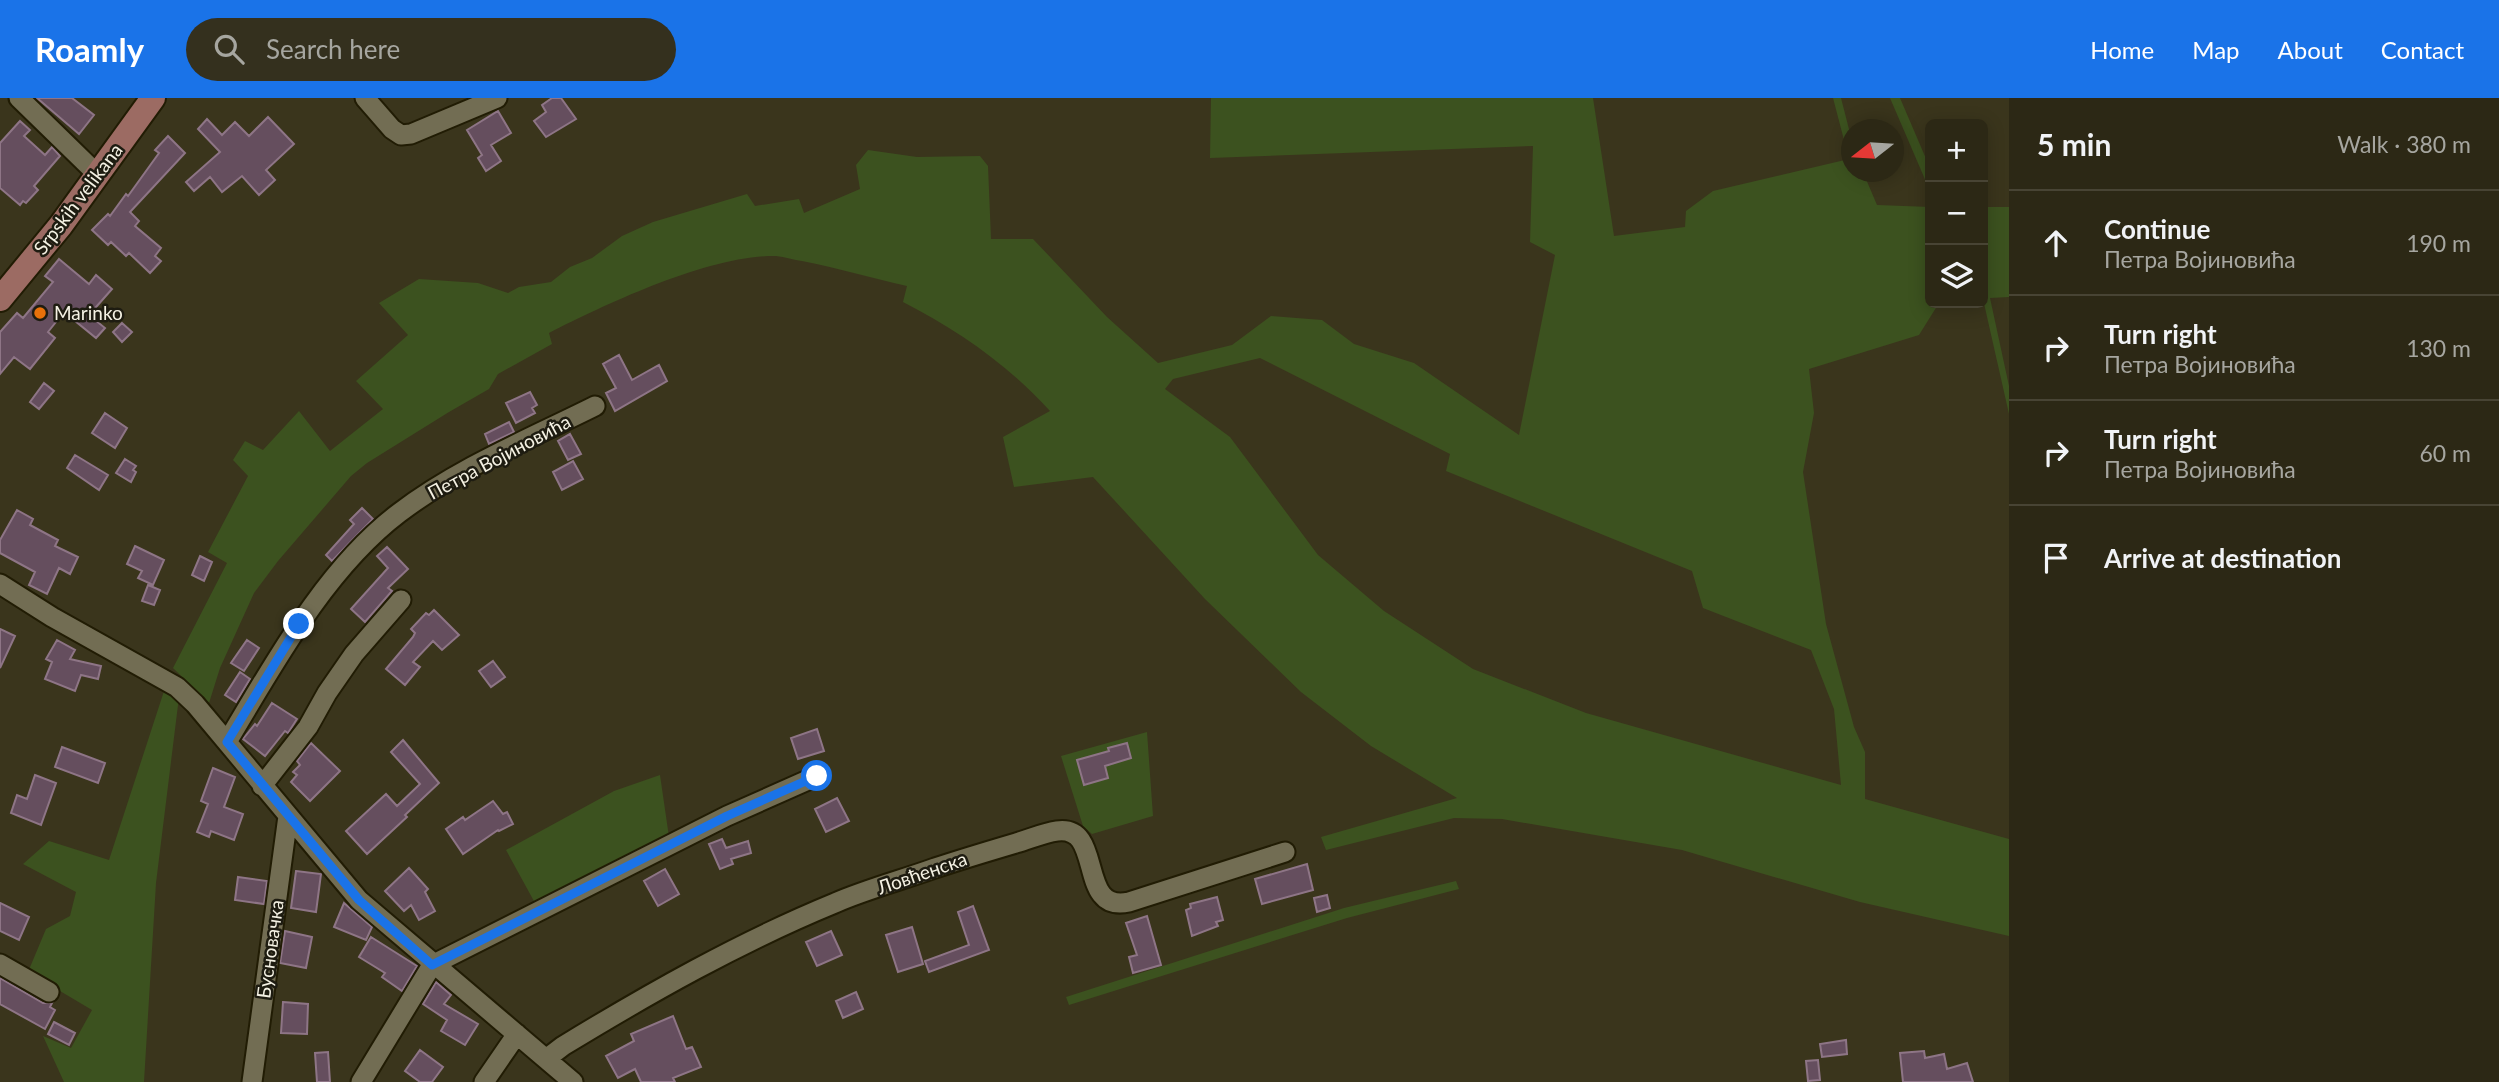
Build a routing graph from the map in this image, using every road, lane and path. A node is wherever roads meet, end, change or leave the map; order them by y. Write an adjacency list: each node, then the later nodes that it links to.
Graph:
1 (19, 98): 5 (street)
2 (153, 98): 5 (main road, Srpskih velikana)
3 (365, 98): 4 (street)
4 (497, 98)
5 (97, 174): 6 (main road, Srpskih velikana)
6 (0, 299)
7 (595, 406): 10 (street, Петра Војиновића)
8 (0, 584): 10 (street)
9 (401, 600): 12 (street)
10 (227, 742): 12 (street)
11 (817, 776): 16 (street)
12 (262, 786): 13 (street)
13 (288, 816): 16 (street); 20 (street, Бусновачка)
14 (1285, 852): 19 (street, Ловћенска)
15 (0, 964): 17 (street)
16 (432, 965): 18 (street); 21 (street)
17 (49, 992)
18 (517, 1034): 19 (street); 22 (street)
19 (546, 1059): 23 (street)
20 (252, 1082)
21 (361, 1082)
22 (484, 1082)
23 (573, 1082)

